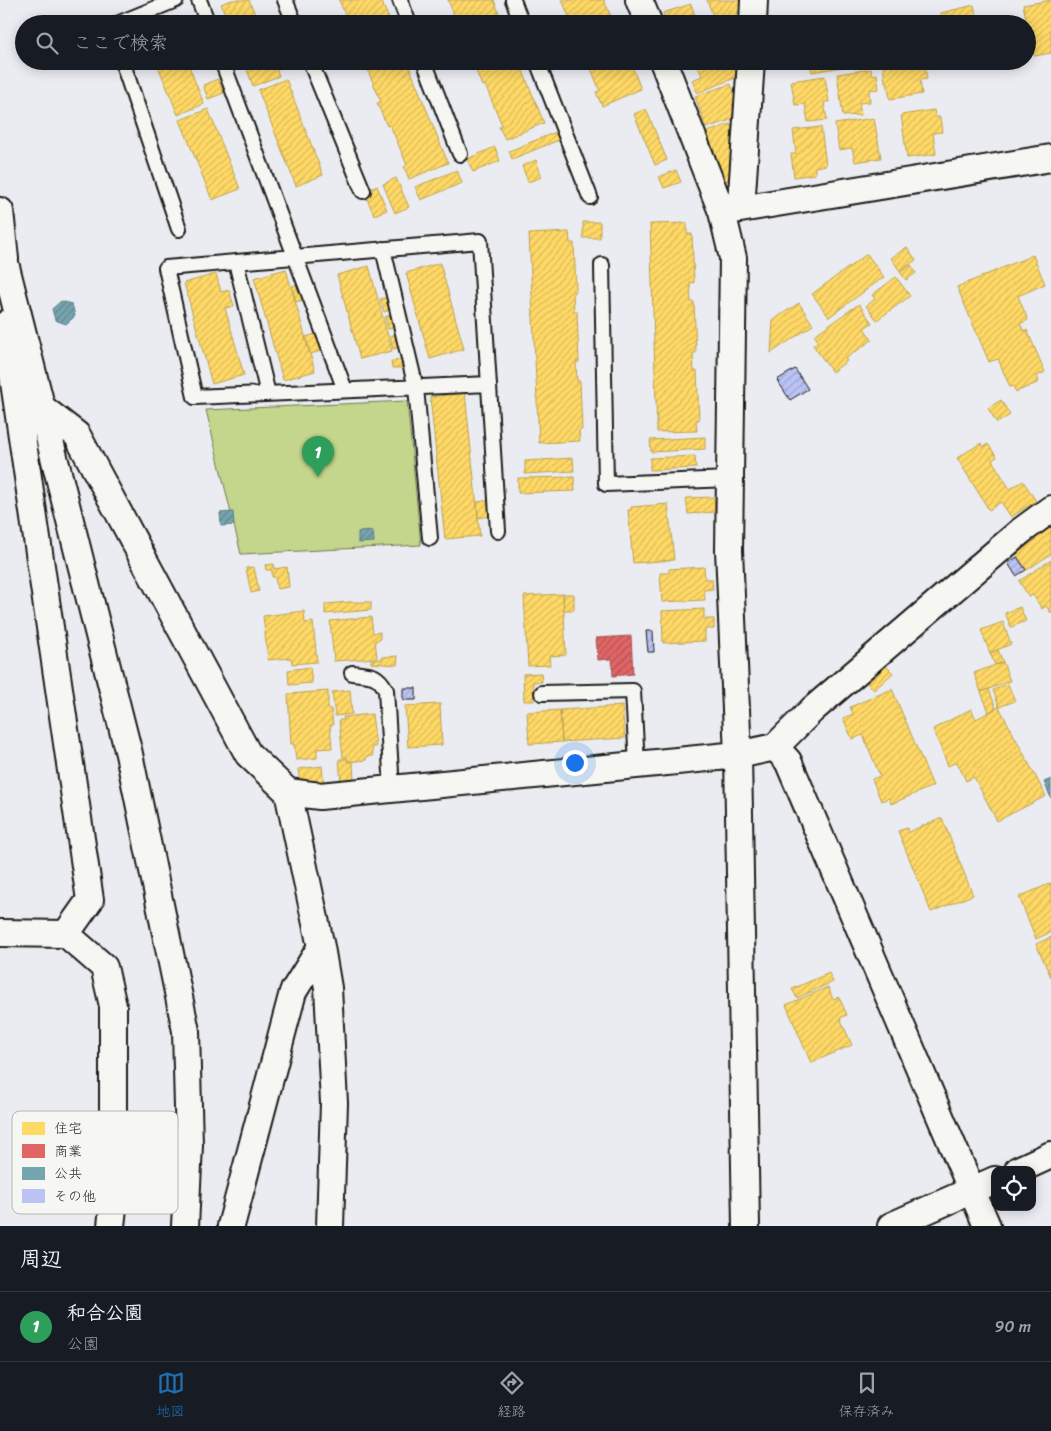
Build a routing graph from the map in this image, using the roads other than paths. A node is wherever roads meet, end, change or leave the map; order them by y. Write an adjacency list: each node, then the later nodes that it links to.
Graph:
1 (176, 0): 8 (lane)
2 (199, 0): 9 (lane)
3 (285, 0): 10 (lane)
4 (400, 0): 11 (lane)
5 (513, 0): 12 (lane)
6 (639, 0): 13 (street)
7 (754, 0): 14 (street)
8 (138, 15)
9 (205, 15)
10 (291, 15)
11 (406, 15)
12 (519, 15)
13 (645, 15)
14 (753, 15)
15 (125, 70): 28 (lane)
16 (225, 70): 31 (lane)
17 (314, 70): 24 (lane)
18 (427, 70): 22 (lane)
19 (541, 70): 25 (lane)
20 (667, 70): 26 (street)
21 (749, 70): 26 (street)
22 (460, 154)
23 (1051, 158): 26 (street)
24 (363, 191)
25 (590, 197)
26 (732, 210): 39 (street)
27 (0, 211): 30 (street)
28 (179, 229)
29 (382, 249): 31 (lane); 34 (lane); 35 (lane)
30 (3, 253): 38 (street); 51 (street)
31 (295, 257): 32 (lane); 36 (lane)
32 (236, 262): 37 (lane); 37 (lane)
33 (602, 265): 39 (lane)
34 (489, 384): 35 (lane); 41 (lane)
35 (416, 388): 36 (lane); 42 (lane)
36 (345, 390): 37 (lane)
37 (268, 394)
38 (42, 408): 49 (street); 57 (street)
39 (730, 479): 46 (street)
40 (1051, 509): 45 (street)
41 (498, 531)
42 (430, 538)
43 (352, 673): 48 (lane)
44 (542, 693): 47 (lane)
45 (775, 747): 46 (street); 56 (street)
46 (738, 755): 47 (street); 60 (street)
47 (637, 765): 48 (street)
48 (392, 789): 49 (street)
49 (288, 792): 52 (street)
50 (0, 933): 51 (street)
51 (66, 934): 53 (street)
52 (321, 947): 58 (street); 59 (street)
53 (113, 1111)
54 (1051, 1155): 55 (street)
55 (1027, 1166)
56 (983, 1185): 61 (street); 62 (street)
57 (185, 1226)
58 (231, 1226)
59 (330, 1226)
60 (746, 1226)
61 (892, 1226)
62 (987, 1226)

